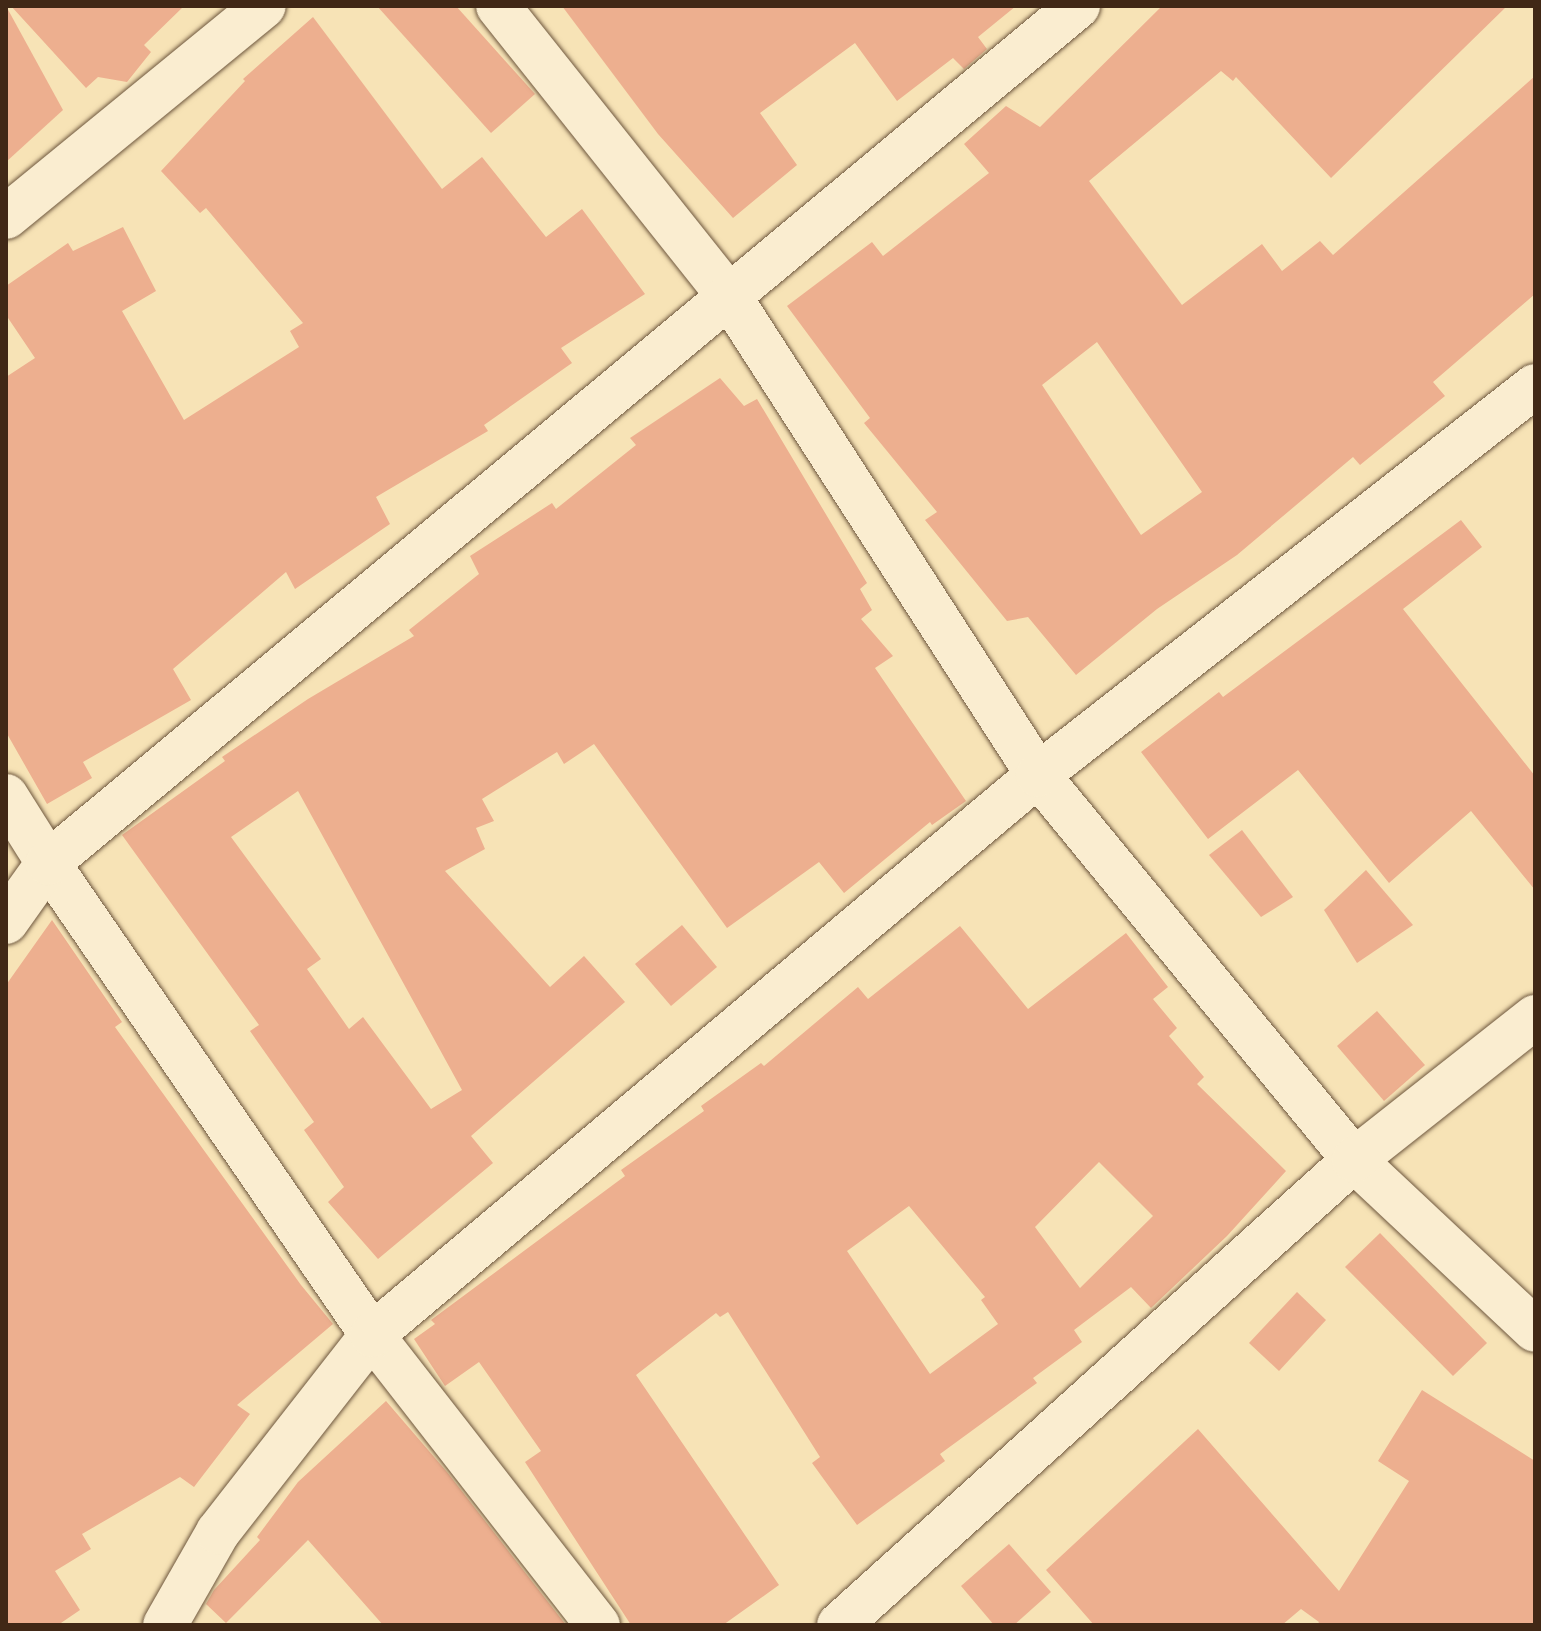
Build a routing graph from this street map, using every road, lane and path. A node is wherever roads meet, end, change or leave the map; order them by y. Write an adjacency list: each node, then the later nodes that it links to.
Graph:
1 (264, 6): 4 (street)
2 (498, 6): 5 (street)
3 (1078, 6): 5 (street)
4 (6, 217)
5 (729, 296): 7 (street); 9 (street)
6 (1535, 386): 7 (street)
7 (1038, 775): 12 (street); 14 (street)
8 (6, 796): 9 (street)
9 (48, 863): 10 (street); 14 (street)
10 (6, 922)
11 (1535, 1017): 12 (street)
12 (1354, 1160): 13 (street); 17 (street)
13 (1535, 1330)
14 (372, 1335): 15 (street); 16 (street)
15 (165, 1625)
16 (598, 1625)
17 (839, 1625)

